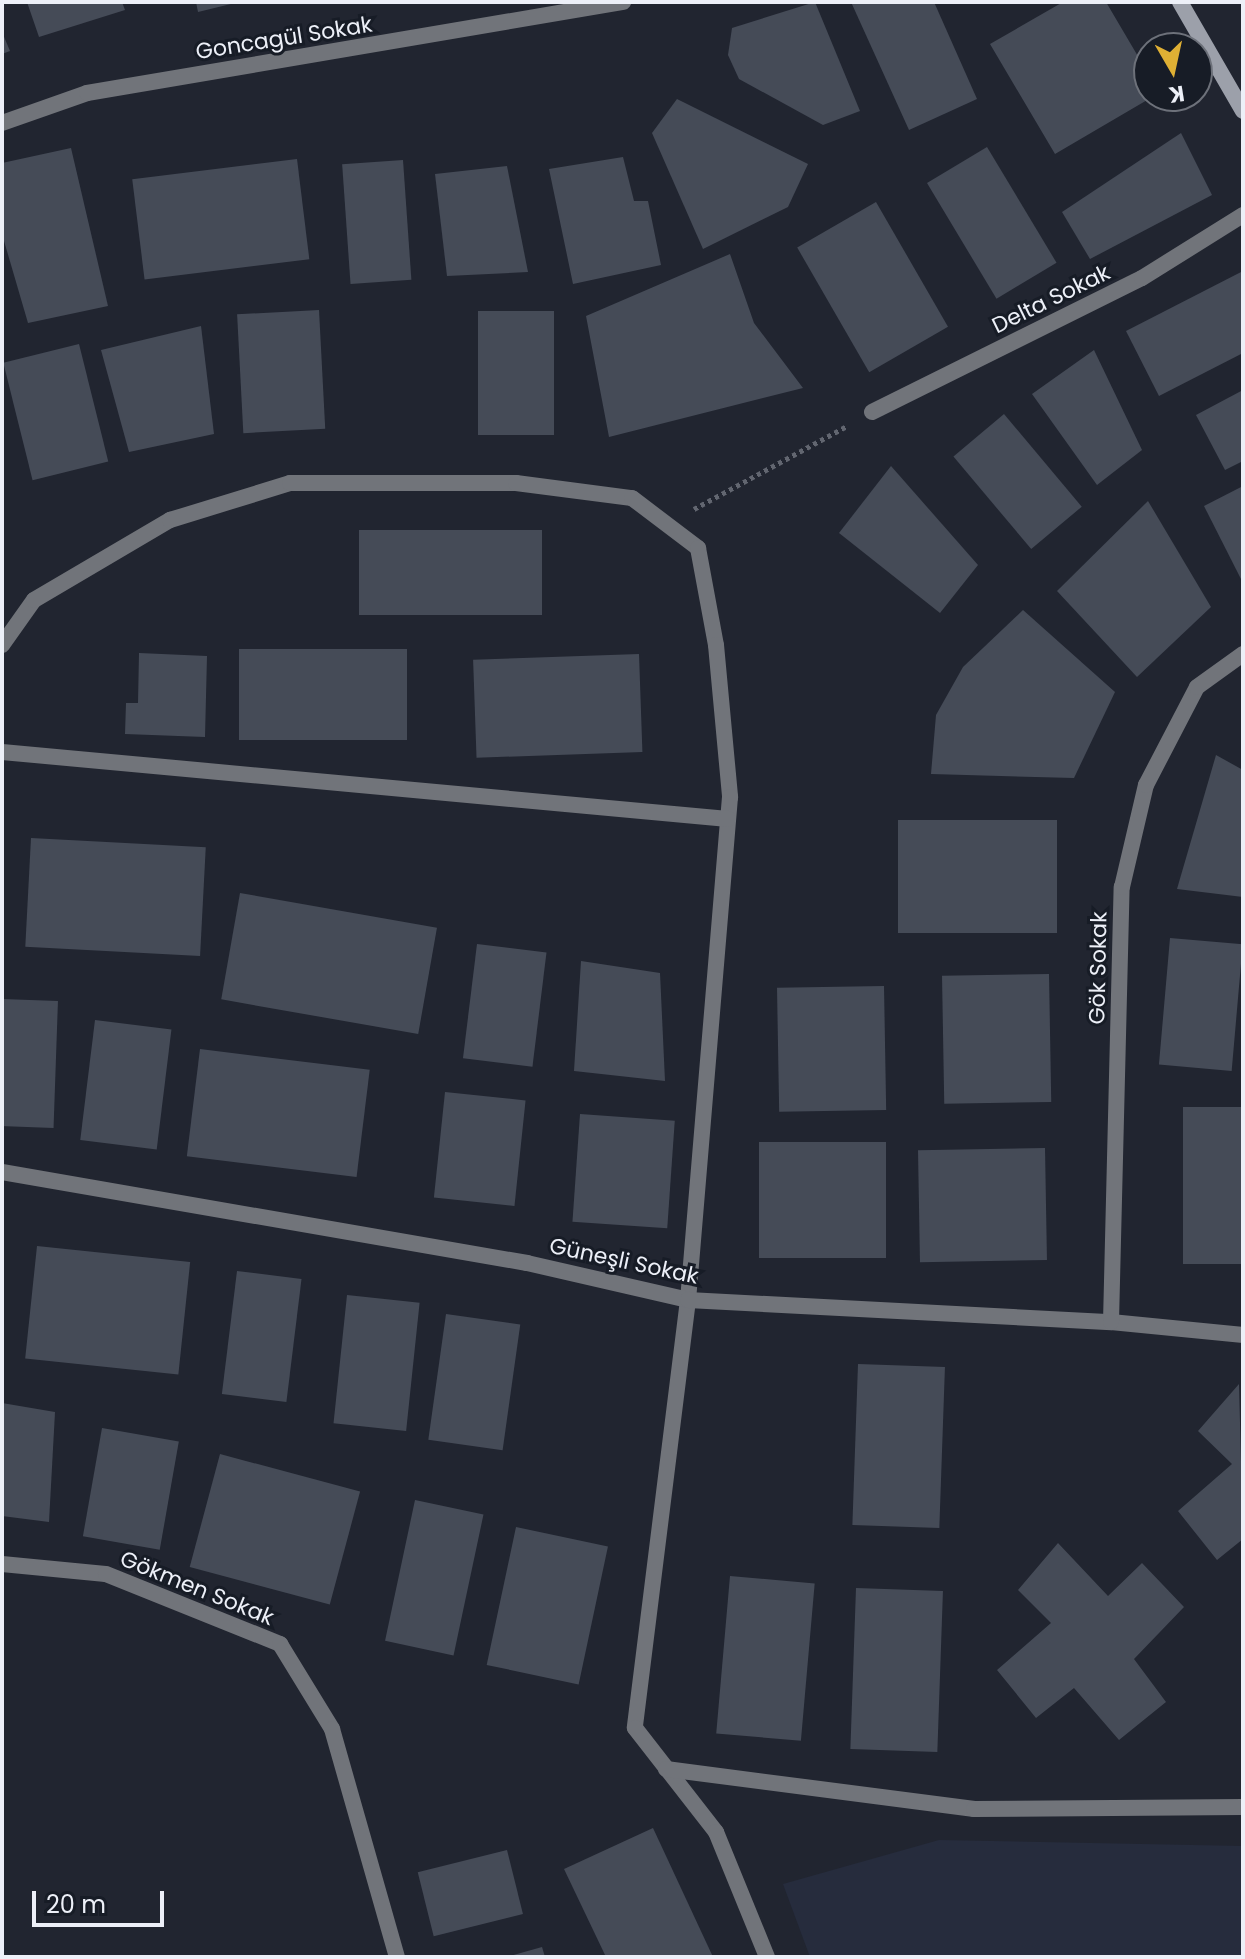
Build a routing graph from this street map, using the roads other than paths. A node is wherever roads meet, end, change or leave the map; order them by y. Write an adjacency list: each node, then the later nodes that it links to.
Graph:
1 (623, 2): 4 (street, Goncagül Sokak)
2 (1180, 2): 3 (street)
3 (1243, 111)
4 (2, 123)
5 (1243, 215): 6 (street, Delta Sokak)
6 (872, 412)
7 (2, 645): 10 (street)
8 (1243, 654): 13 (street, Gök Sokak)
9 (2, 752): 10 (street)
10 (728, 819): 12 (street)
11 (2, 1172): 12 (street, Güneşli Sokak)
12 (688, 1300): 13 (street, Güneşli Sokak); 16 (street)
13 (1111, 1322): 14 (street, Güneşli Sokak)
14 (1243, 1335)
15 (2, 1564): 18 (street, Gökmen Sokak)
16 (666, 1769): 17 (street); 19 (street)
17 (1243, 1807)
18 (397, 1957)
19 (767, 1957)

